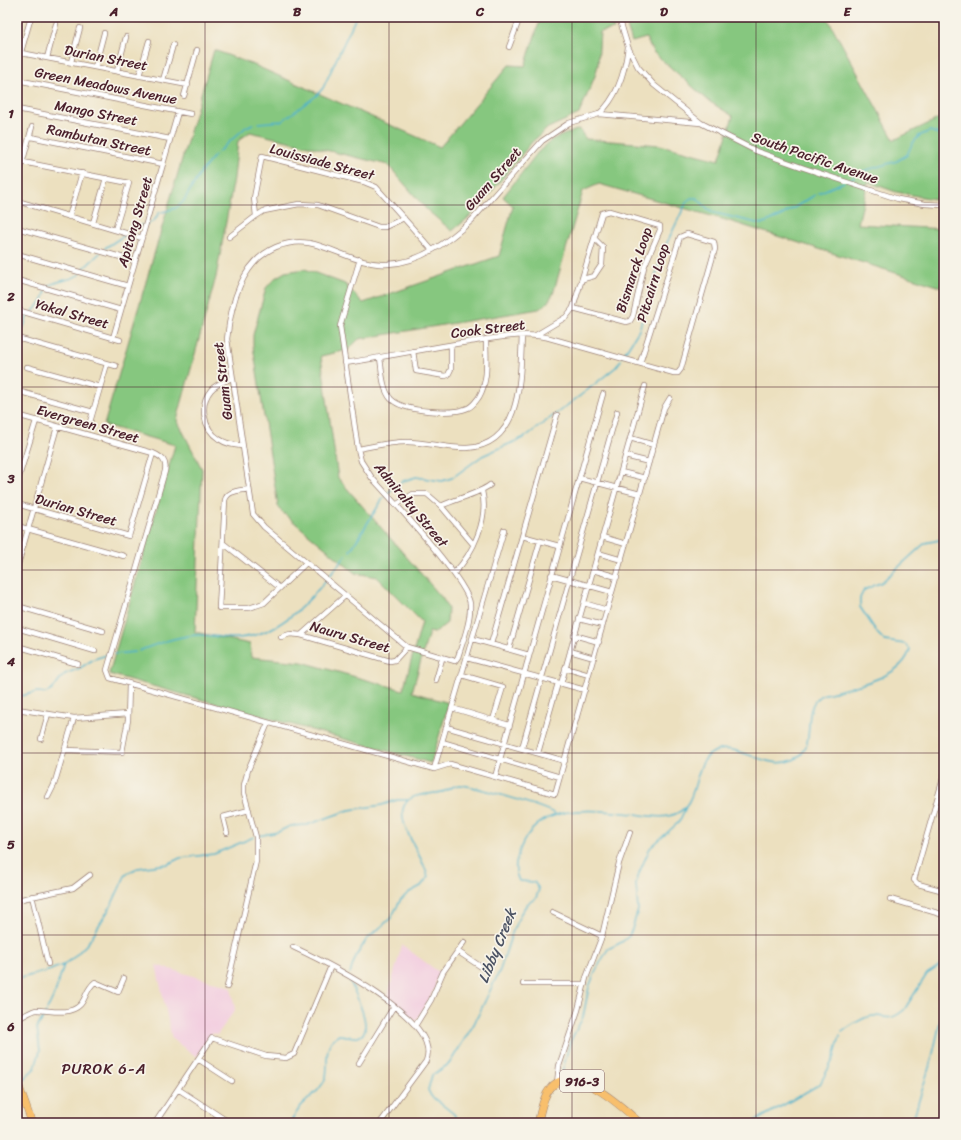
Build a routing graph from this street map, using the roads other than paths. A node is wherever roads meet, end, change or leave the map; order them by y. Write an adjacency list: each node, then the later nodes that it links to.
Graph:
1 (31, 17): 13 (street)
2 (520, 17): 10 (street)
3 (619, 17): 11 (street, South Pacific Avenue)
4 (56, 24): 14 (street)
5 (80, 28): 15 (street)
6 (104, 33): 17 (street)
7 (126, 37): 18 (street)
8 (149, 41): 19 (street)
9 (173, 45): 21 (street)
10 (509, 47)
11 (628, 47): 27 (street); 28 (street, South Pacific Avenue)
12 (197, 50): 22 (street)
13 (21, 53): 14 (street, Durian Street); 16 (street)
14 (46, 58): 15 (street, Durian Street)
15 (70, 62): 17 (street, Durian Street)
16 (17, 66)
17 (95, 67): 18 (street, Durian Street)
18 (117, 71): 19 (street, Durian Street)
19 (139, 76): 21 (street, Durian Street)
20 (17, 80): 25 (street, Green Meadows Avenue)
21 (163, 80): 22 (street, Durian Street)
22 (188, 85): 23 (street)
23 (184, 96)
24 (17, 109): 31 (street, Mango Street)
25 (178, 112): 26 (street, Green Meadows Avenue); 31 (street, Apitong Street)
26 (191, 114)
27 (599, 114): 28 (street, Guam Street); 48 (street, Guam Street)
28 (701, 123): 38 (street, South Pacific Avenue)
29 (32, 127): 30 (street)
30 (30, 137): 32 (street); 33 (street, Rambutan Street)
31 (170, 139): 33 (street, Apitong Street)
32 (23, 162): 34 (street); 36 (street)
33 (163, 164): 46 (street, Apitong Street)
34 (82, 173): 35 (street); 40 (street)
35 (106, 178): 42 (street); 44 (street)
36 (17, 182)
37 (17, 202): 40 (street)
38 (944, 205)
39 (256, 216): 41 (street); 41 (street, Louissiade Street); 45 (street)
40 (70, 217): 42 (street)
41 (404, 218): 48 (street, Louissiade Street)
42 (93, 224): 44 (street)
43 (17, 228): 51 (street)
44 (115, 230): 46 (street)
45 (229, 237)
46 (142, 238): 51 (street, Apitong Street)
47 (595, 239): 52 (street); 52 (street); 55 (street, Bismarck Loop)
48 (432, 250): 50 (street, Guam Street)
49 (17, 254): 54 (street)
50 (360, 259): 67 (street, Admiralty Street); 73 (street, Guam Street)
51 (135, 261): 54 (street, Apitong Street)
52 (583, 279): 55 (street)
53 (17, 280): 57 (street)
54 (128, 286): 57 (street, Apitong Street)
55 (573, 308): 59 (street)
56 (17, 310): 61 (street, Yakal Street)
57 (121, 310): 61 (street, Apitong Street)
58 (522, 335): 59 (street, Cook Street); 63 (street, Cook Street); 89 (street)
59 (536, 335): 68 (street, Cook Street)
60 (17, 338): 69 (street)
61 (113, 338): 62 (street, Yakal Street)
62 (120, 340)
63 (486, 340): 64 (street, Cook Street); 66 (street)
64 (451, 345): 65 (street, Cook Street); 65 (street)
65 (413, 351): 66 (street, Cook Street)
66 (380, 358): 67 (street, Cook Street)
67 (345, 363): 89 (street, Admiralty Street)
68 (640, 363): 72 (street, Cook Street); 72 (street, Pitcairn Loop)
69 (106, 364): 70 (street); 75 (street)
70 (116, 366)
71 (27, 367): 75 (street)
72 (678, 373)
73 (232, 378): 88 (street, Guam Street); 88 (street)
74 (645, 386): 86 (street)
75 (100, 387): 79 (street)
76 (17, 391): 79 (street)
77 (603, 394): 94 (street)
78 (670, 398): 87 (street)
79 (93, 412): 84 (street)
80 (617, 412): 96 (street)
81 (17, 415): 83 (street, Evergreen Street)
82 (557, 415): 110 (street)
83 (36, 420): 85 (street, Evergreen Street); 97 (street)
84 (90, 422)
85 (58, 427): 90 (street, Evergreen Street); 106 (street)
86 (630, 438): 87 (street); 91 (street)
87 (654, 445): 92 (street)
88 (242, 446): 100 (street, Guam Street)
89 (358, 449): 104 (street, Admiralty Street)
90 (153, 453): 106 (street, Durian Street); 161 (street)
91 (625, 456): 92 (street); 93 (street)
92 (649, 462): 95 (street)
93 (621, 472): 95 (street); 99 (street)
94 (579, 478): 96 (street); 116 (street)
95 (645, 478): 102 (street)
96 (598, 483): 99 (street); 126 (street)
97 (17, 484)
98 (490, 484): 101 (street)
99 (616, 488): 102 (street); 111 (street)
100 (249, 489): 113 (street); 120 (street, Guam Street)
101 (482, 491): 105 (street); 114 (street)
102 (640, 494): 115 (street)
103 (17, 504): 106 (street, Durian Street)
104 (396, 505): 105 (street); 123 (street, Admiralty Street)
105 (441, 506): 114 (street)
106 (34, 509): 108 (street)
107 (17, 526): 108 (street)
108 (28, 529): 118 (street); 121 (street)
109 (504, 530): 141 (street)
110 (522, 536): 112 (street); 143 (street)
111 (602, 538): 115 (street); 117 (street)
112 (540, 541): 116 (street); 146 (street)
113 (222, 543): 128 (street); 128 (street)
114 (473, 544): 123 (street)
115 (626, 544): 119 (street)
116 (559, 546): 124 (street)
117 (598, 554): 119 (street); 122 (street)
118 (124, 556)
119 (622, 560): 125 (street)
120 (306, 563): 128 (street); 130 (street, Guam Street)
121 (17, 568)
122 (593, 570): 125 (street); 127 (street)
123 (454, 573): 153 (street, Admiralty Street)
124 (551, 575): 126 (street); 149 (street)
125 (617, 577): 129 (street)
126 (570, 580): 127 (street); 159 (street)
127 (588, 586): 129 (street); 131 (street)
128 (280, 588)
129 (612, 592): 133 (street)
130 (345, 596): 138 (street); 145 (street, Guam Street)
131 (584, 603): 133 (street); 134 (street)
132 (17, 606): 137 (street)
133 (608, 610): 135 (street)
134 (579, 619): 135 (street); 139 (street)
135 (603, 625): 142 (street)
136 (17, 628): 147 (street)
137 (103, 631)
138 (301, 635): 140 (street, Nauru Street); 145 (street, Nauru Street)
139 (574, 635): 142 (street); 148 (street)
140 (281, 636)
141 (473, 639): 143 (street); 150 (street)
142 (598, 642): 151 (street)
143 (491, 644): 146 (street)
144 (17, 646): 154 (street)
145 (407, 647): 152 (street, Guam Street)
146 (509, 649): 149 (street)
147 (95, 651)
148 (570, 652): 151 (street); 155 (street)
149 (529, 655): 156 (street)
150 (467, 658): 156 (street); 157 (street)
151 (594, 658): 158 (street)
152 (442, 659): 153 (street, Guam Street); 160 (street)
153 (455, 661)
154 (78, 664)
155 (565, 668): 158 (street); 162 (street)
156 (524, 674): 159 (street); 172 (street)
157 (462, 675): 164 (street); 169 (street)
158 (589, 675): 163 (street)
159 (542, 679): 162 (street); 177 (street)
160 (436, 680)
161 (129, 684): 167 (street); 171 (street)
162 (560, 684): 163 (street); 179 (street)
163 (585, 690): 181 (street)
164 (452, 708): 169 (street); 173 (street)
165 (19, 710): 166 (street); 170 (street)
166 (48, 714): 168 (street); 174 (street)
167 (128, 714): 168 (street); 178 (street)
168 (74, 718): 178 (street)
169 (493, 720): 172 (street)
170 (17, 721)
171 (268, 723): 182 (street); 187 (street)
172 (510, 725): 176 (street)
173 (446, 727): 175 (street); 176 (street)
174 (41, 739)
175 (442, 742): 180 (street); 182 (street)
176 (504, 743): 177 (street); 180 (street)
177 (522, 748): 179 (street)
178 (64, 750): 186 (street)
179 (538, 753): 181 (street)
180 (500, 759): 184 (street); 185 (street)
181 (565, 761): 185 (street)
182 (434, 769): 184 (street)
183 (944, 776): 191 (street)
184 (495, 777): 185 (street)
185 (560, 777)
186 (48, 797)
187 (249, 810): 189 (street); 207 (street)
188 (630, 832): 197 (street)
189 (227, 833)
190 (90, 876): 192 (street)
191 (944, 891)
192 (32, 896): 194 (street); 201 (street)
193 (890, 899): 196 (street)
194 (17, 900)
195 (552, 912): 197 (street)
196 (944, 915)
197 (602, 936): 206 (street)
198 (464, 942): 200 (street)
199 (293, 947): 202 (street)
200 (457, 952): 203 (street); 210 (street)
201 (48, 964)
202 (331, 966): 208 (street); 211 (street)
203 (483, 968)
204 (124, 978): 209 (street)
205 (523, 984): 206 (street)
206 (585, 984): 215 (street)
207 (227, 987)
208 (394, 1006): 210 (street); 212 (street)
209 (17, 1019)
210 (415, 1026): 220 (street)
211 (198, 1060): 213 (street); 216 (street)
212 (359, 1063)
213 (232, 1081)
214 (17, 1082): 217 (main road)
215 (557, 1083): 221 (main road, 916-3); 222 (main road, 916-3)
216 (178, 1089): 218 (street); 219 (street)
217 (32, 1123)
218 (155, 1123)
219 (230, 1123)
220 (380, 1123)
221 (538, 1123)
222 (640, 1123)

